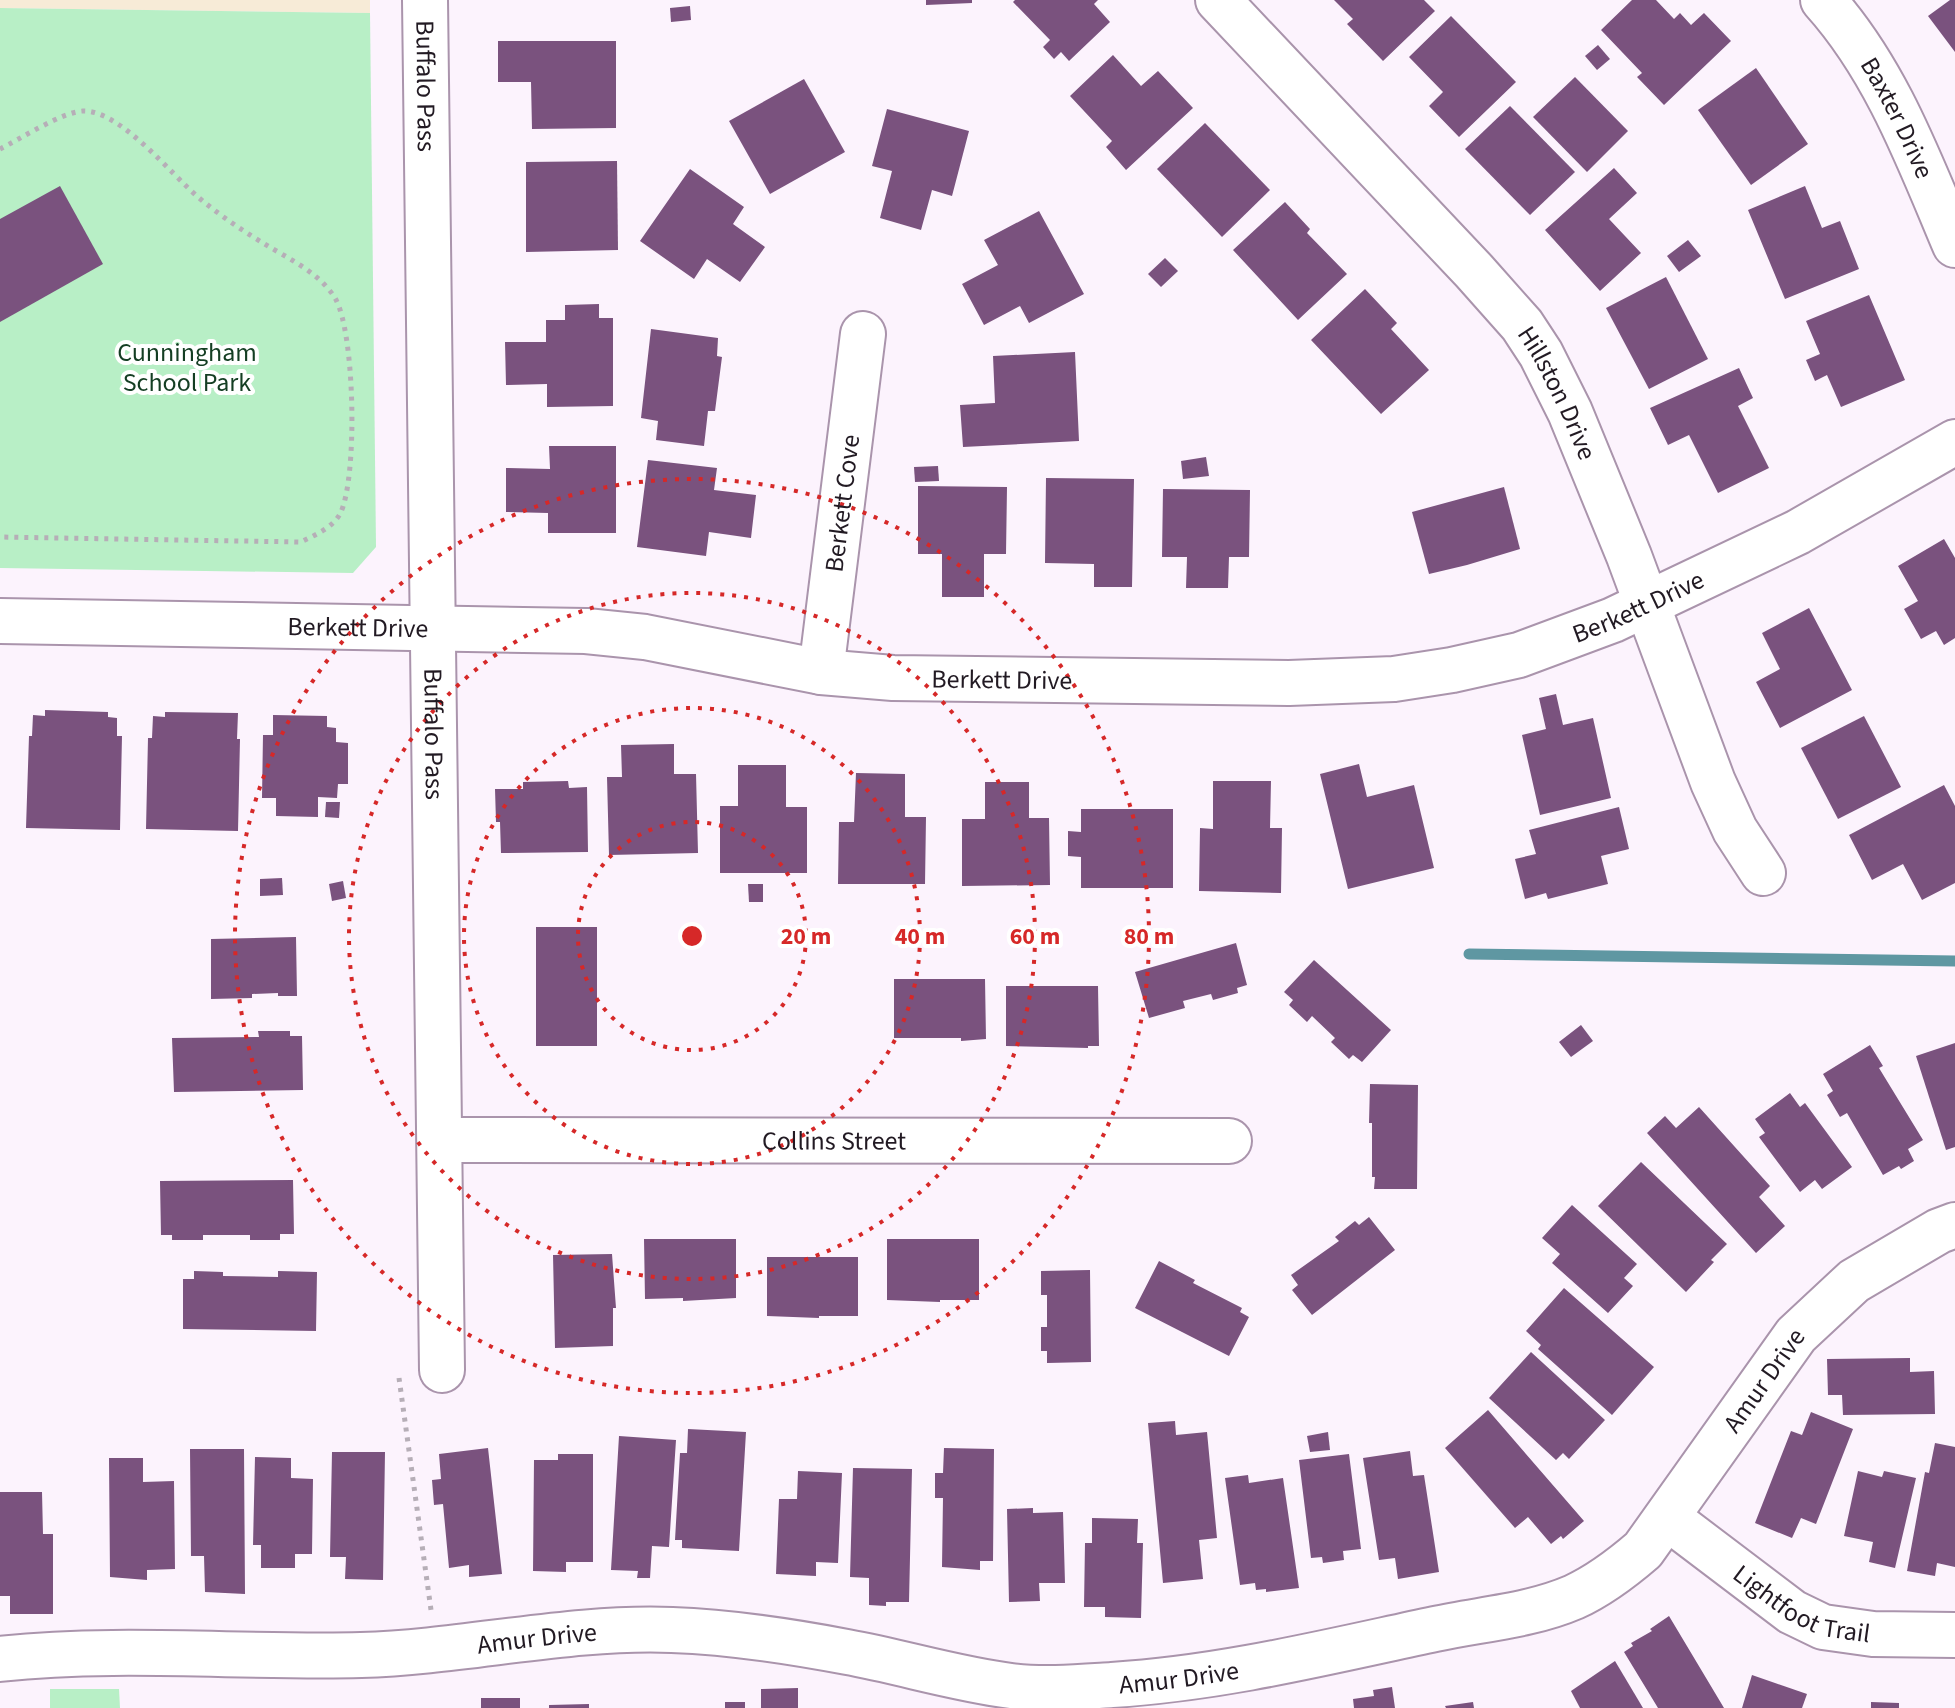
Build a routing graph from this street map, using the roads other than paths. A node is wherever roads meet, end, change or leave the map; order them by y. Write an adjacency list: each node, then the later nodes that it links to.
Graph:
1 (425, 0): 9 (street, Buffalo Pass)
2 (1218, 0): 7 (street, Hillston Drive)
3 (1827, 1): 4 (street, Baxter Drive)
4 (1955, 245)
5 (863, 334): 10 (street, Berkett Cove)
6 (1955, 442): 7 (street, Berkett Drive)
7 (1648, 605): 10 (street, Berkett Drive); 11 (street, Hillston Drive)
8 (0, 621): 9 (street, Berkett Drive)
9 (434, 629): 10 (street, Berkett Drive); 12 (street, Buffalo Pass)
10 (821, 672)
11 (1763, 873)
12 (440, 1140): 13 (street, Collins Street); 15 (street, Buffalo Pass)
13 (1229, 1141)
14 (1955, 1225): 16 (street, Amur Drive)
15 (442, 1370)
16 (1668, 1518): 17 (street, Lightfoot Trail); 19 (street, Amur Drive)
17 (1955, 1635)
18 (0, 1659): 19 (street, Amur Drive)
19 (1072, 1698)

